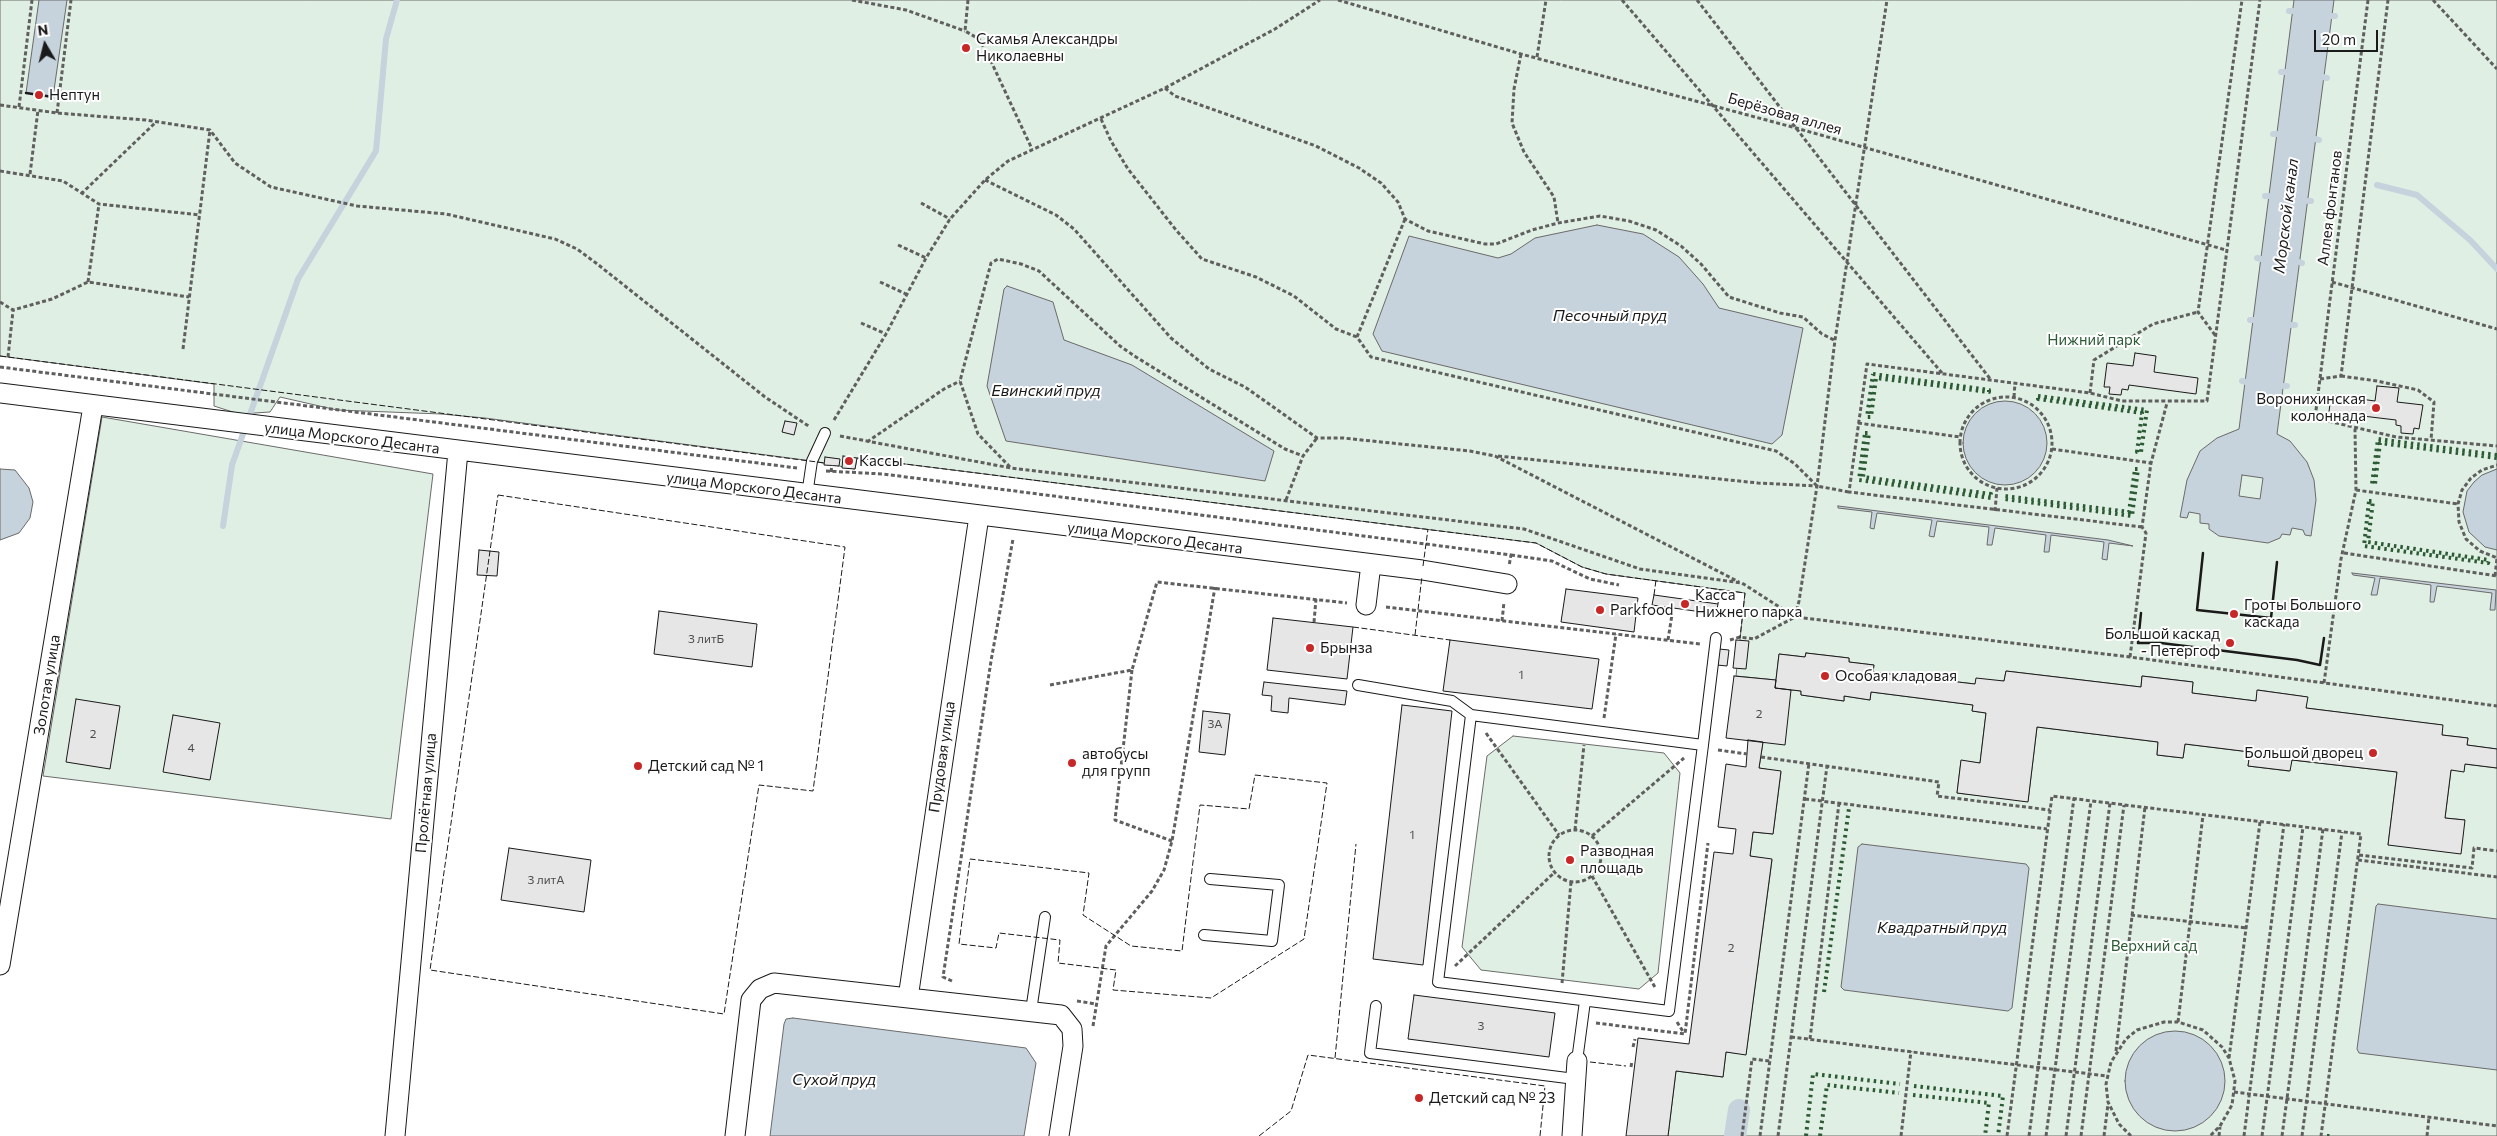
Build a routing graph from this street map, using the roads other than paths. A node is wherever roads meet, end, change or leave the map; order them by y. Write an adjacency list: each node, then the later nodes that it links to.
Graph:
1 (0, 393): 2 (street, улица Морского Десанта)
2 (93, 406): 4 (street, улица Морского Десанта); 17 (street, Золотая улица)
3 (825, 433): 5 (lane)
4 (458, 451): 5 (street, улица Морского Десанта); 23 (street, Пролётная улица)
5 (807, 495): 6 (street, улица Морского Десанта)
6 (979, 516): 7 (street, улица Морского Десанта); 18 (street, Прудовая улица)
7 (1371, 564): 8 (street, улица Морского Десанта); 9 (street)
8 (1507, 584)
9 (1366, 605)
10 (1716, 638): 13 (lane)
11 (1358, 686): 12 (lane)
12 (1471, 715): 13 (lane); 19 (lane)
13 (1703, 745): 19 (lane)
14 (1210, 879): 16 (lane)
15 (1045, 917): 21 (lane)
16 (1204, 935)
17 (0, 965)
18 (908, 998): 21 (street); 24 (street)
19 (1584, 1001): 22 (lane)
20 (1376, 1006): 22 (lane)
21 (1031, 1011): 25 (street)
22 (1576, 1070): 26 (street)
23 (395, 1136)
24 (735, 1136)
25 (1059, 1136)
26 (1572, 1136)

